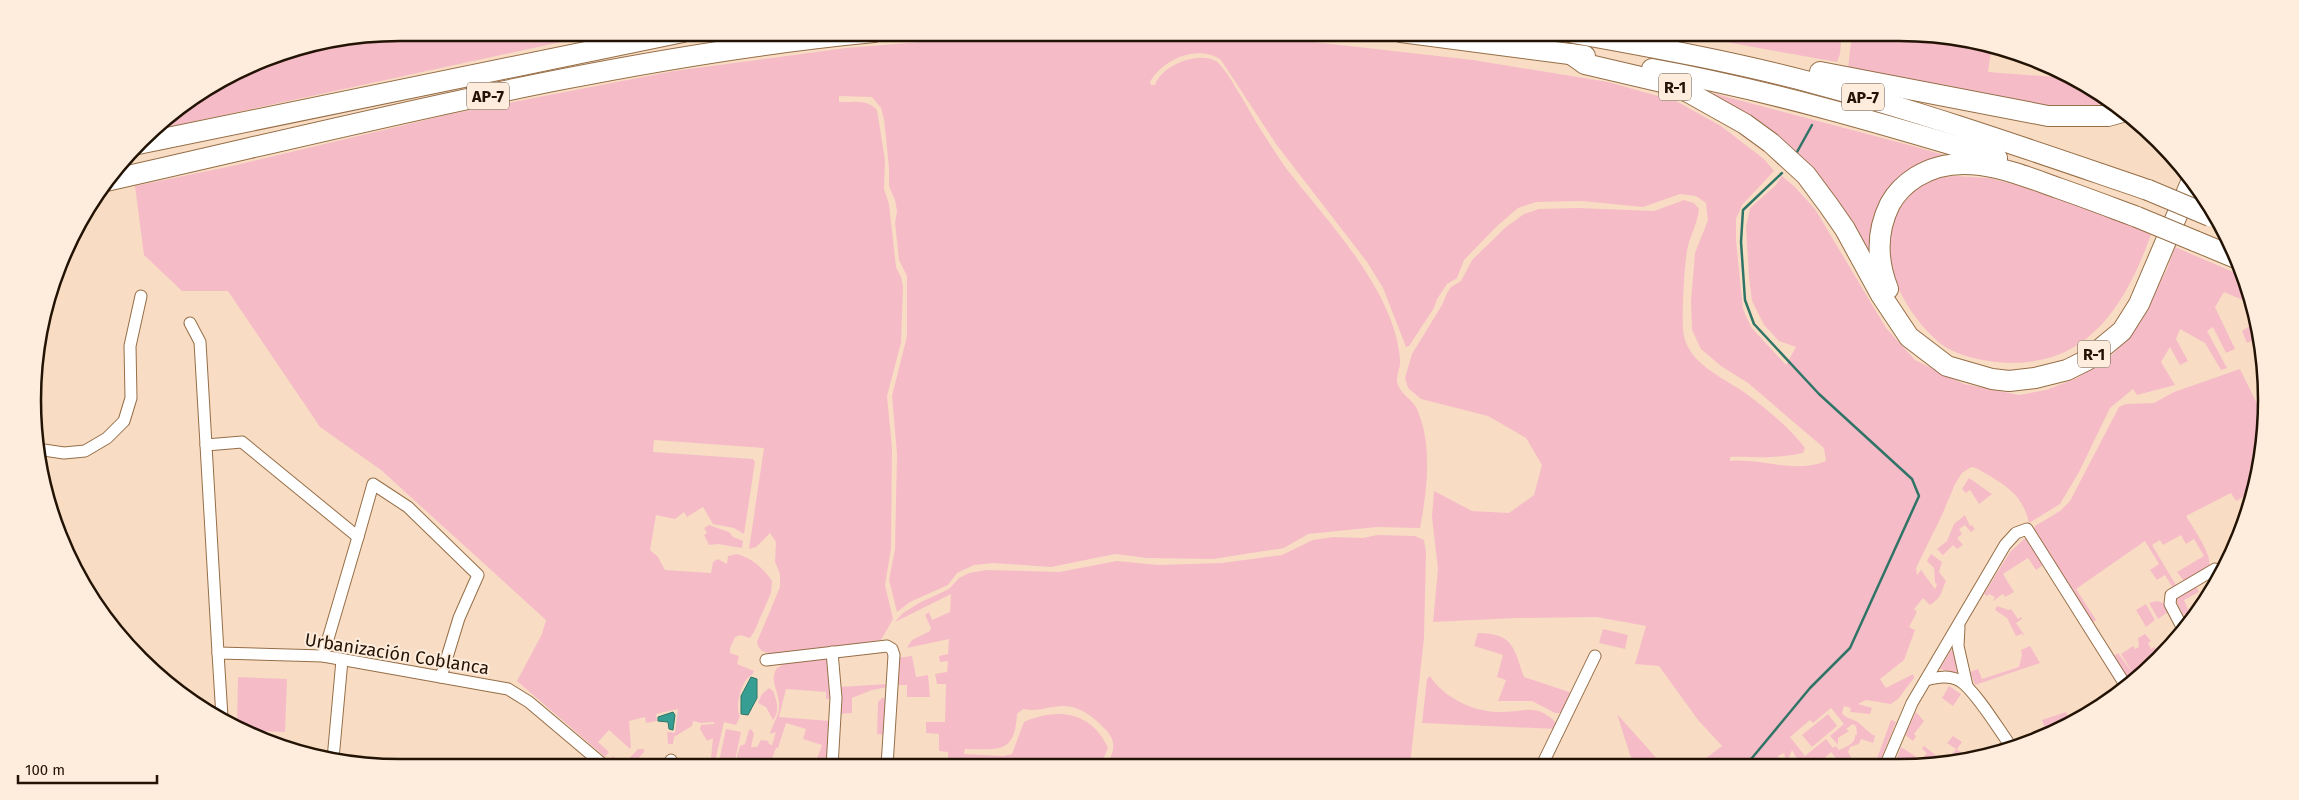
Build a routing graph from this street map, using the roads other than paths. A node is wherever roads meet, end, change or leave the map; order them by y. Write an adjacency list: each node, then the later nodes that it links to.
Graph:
1 (639, 41): 8 (highway, AP-7)
2 (790, 41): 9 (highway, AP-7)
3 (1471, 41): 6 (highway, AP-7)
4 (1618, 41): 13 (highway, AP-7, bridge)
5 (1672, 41): 7 (highway)
6 (1571, 54): 11 (highway, R-1); 12 (highway, AP-7)
7 (2115, 114)
8 (151, 141)
9 (118, 178)
10 (2185, 183): 12 (highway)
11 (2188, 188)
12 (2138, 214): 14 (highway, AP-7)
13 (2205, 214)
14 (2196, 238): 15 (highway, AP-7); 16 (highway)
15 (2223, 247)
16 (2226, 253)
17 (141, 296): 20 (street)
18 (190, 322): 19 (street)
19 (206, 445): 21 (street); 26 (street)
20 (45, 450)
21 (358, 537): 27 (street); 31 (street)
22 (2215, 569): 23 (street)
23 (2180, 623)
24 (1959, 626): 32 (street); 33 (street); 34 (street)
25 (832, 652): 30 (street); 41 (street); 42 (street)
26 (218, 653): 27 (street, Urbanización Coblanca); 35 (street)
27 (323, 656): 29 (street, Urbanización Coblanca)
28 (1595, 656): 43 (street)
29 (342, 660): 31 (street, Urbanización Coblanca); 37 (street)
30 (766, 660)
31 (441, 677): 38 (street, Urbanización Coblanca)
32 (1926, 680): 34 (street); 44 (street)
33 (2123, 681)
34 (1968, 686): 36 (street)
35 (222, 711)
36 (2008, 742)
37 (334, 753)
38 (594, 756): 39 (street); 40 (street, Urbanización Coblanca)
39 (592, 759)
40 (597, 759)
41 (832, 759)
42 (887, 759)
43 (1545, 759)
44 (1888, 759)

